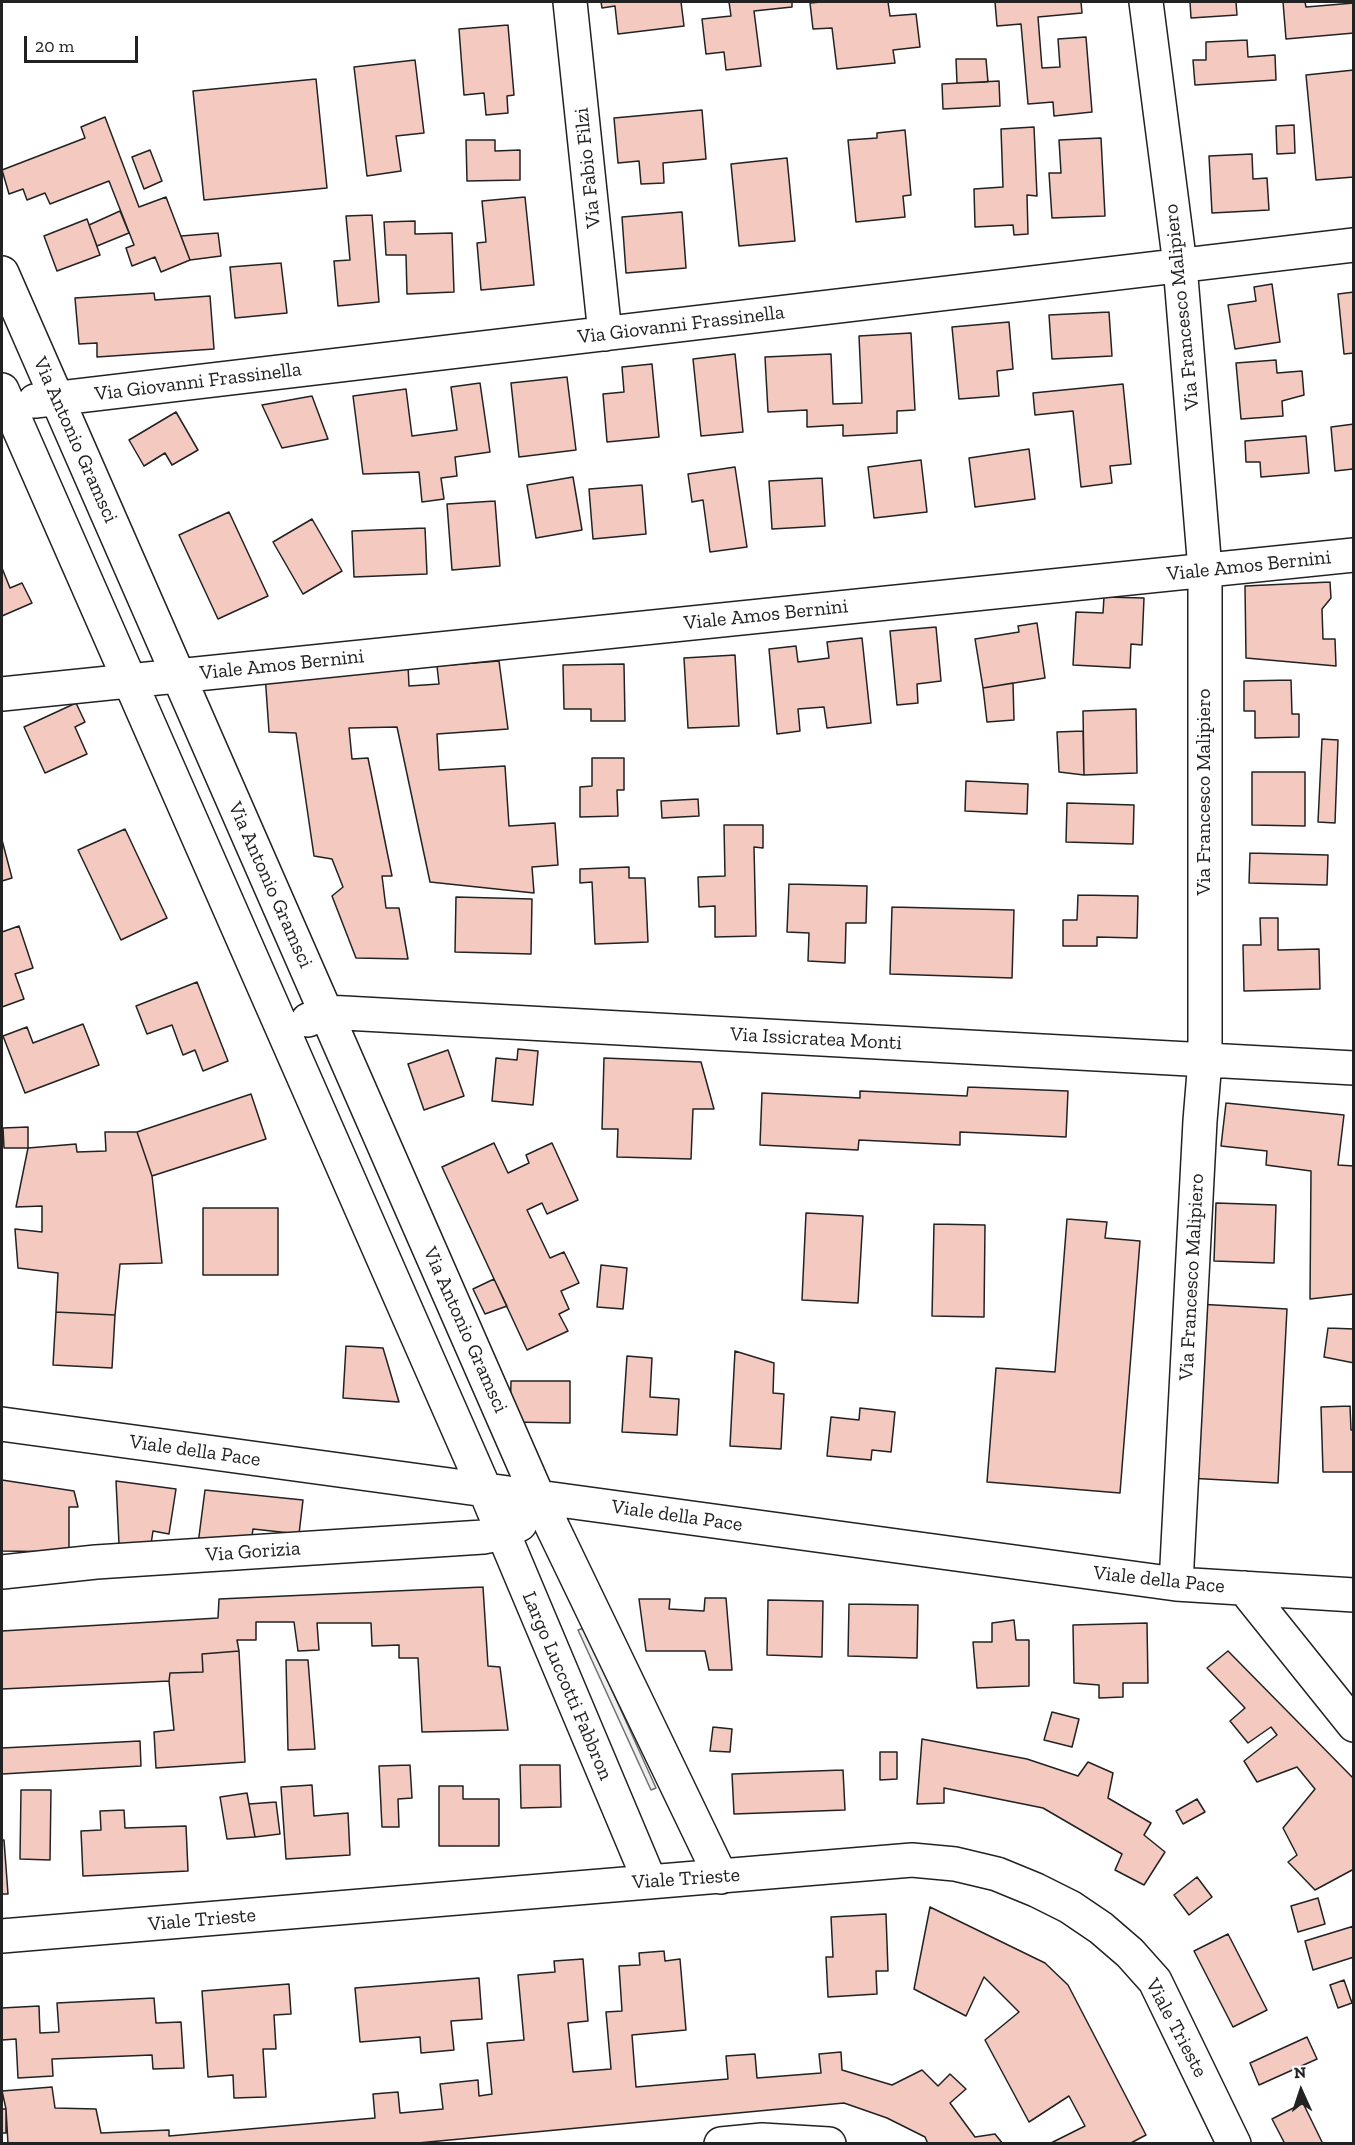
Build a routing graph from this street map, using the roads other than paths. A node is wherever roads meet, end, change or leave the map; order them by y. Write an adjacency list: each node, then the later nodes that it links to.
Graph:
1 (570, 2): 6 (street, Via Fabio Filzi)
2 (1146, 2): 4 (street, Via Francesco Malipiero)
3 (1353, 245): 4 (street, Via Giovanni Frassinella)
4 (1180, 265): 6 (street, Via Giovanni Frassinella); 10 (street, Via Francesco Malipiero)
5 (2, 273): 8 (street, Via Antonio Gramsci)
6 (605, 334): 8 (street, Via Giovanni Frassinella)
7 (4, 397): 8 (street, Via Giovanni Frassinella); 12 (street)
8 (56, 398): 11 (street, Via Antonio Gramsci)
9 (1353, 555): 10 (street, Viale Amos Bernini)
10 (1205, 570): 11 (street, Viale Amos Bernini); 16 (street, Via Francesco Malipiero)
11 (178, 675): 12 (street, Viale Amos Bernini); 14 (street, Via Antonio Gramsci)
12 (129, 681): 13 (street, Viale Amos Bernini); 15 (street)
13 (2, 694)
14 (326, 1012): 15 (street, Via Issicratea Monti); 16 (street, Via Issicratea Monti); 20 (street, Via Antonio Gramsci)
15 (283, 1030): 19 (street)
16 (1205, 1060): 17 (street, Via Issicratea Monti); 23 (street, Via Francesco Malipiero)
17 (1353, 1068)
18 (2, 1424): 19 (street, Viale della Pace)
19 (485, 1490): 20 (street, Viale della Pace); 21 (street, Largo Luccotti Fabbron)
20 (538, 1497): 21 (street); 23 (street, Viale della Pace); 27 (street)
21 (504, 1533): 22 (street, Via Gorizia); 28 (street, Largo Luccotti Fabbron)
22 (2, 1572)
23 (1176, 1584): 24 (street, Viale della Pace)
24 (1244, 1588): 25 (street, Viale della Pace); 26 (street)
25 (1353, 1595)
26 (1353, 1725)
27 (722, 1877): 28 (street, Viale Trieste); 32 (street, Viale Trieste)
28 (650, 1882): 29 (street, Viale Trieste)
29 (2, 1936)
30 (721, 2144): 31 (street)
31 (829, 2144)
32 (1234, 2144)

